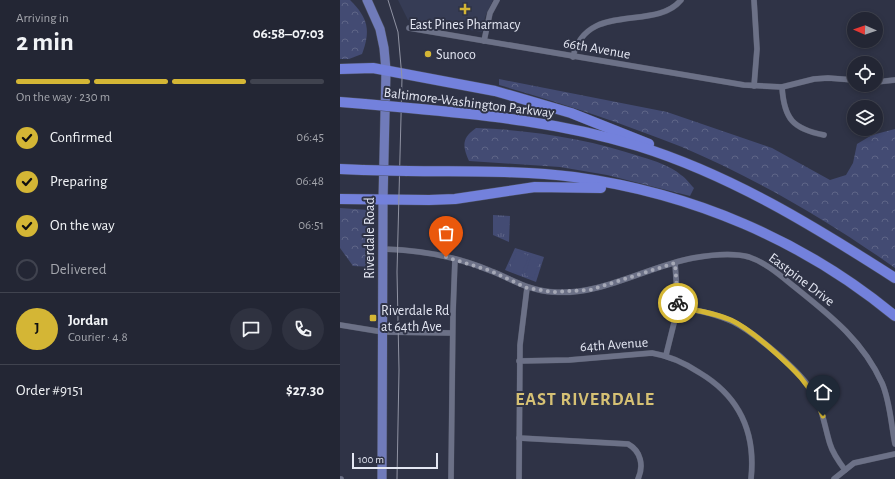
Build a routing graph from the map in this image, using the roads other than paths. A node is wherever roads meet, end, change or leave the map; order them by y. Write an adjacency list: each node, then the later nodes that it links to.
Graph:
1 (367, 0): 11 (main road, Riverdale Road)
2 (497, 0): 8 (street)
3 (681, 0): 5 (street)
4 (754, 0): 15 (street)
5 (654, 8)
6 (409, 28): 8 (street, 66th Avenue)
7 (578, 32): 9 (street)
8 (484, 41): 9 (street, 66th Avenue)
9 (573, 57): 15 (street, 66th Avenue)
10 (340, 69): 11 (highway)
11 (386, 70): 20 (highway); 22 (main road, Riverdale Road)
12 (847, 80): 16 (street, 66th Avenue)
13 (895, 80): 14 (street)
14 (883, 81)
15 (754, 86): 16 (street, 66th Avenue)
16 (782, 87): 18 (street)
17 (340, 102): 20 (highway, Baltimore-Washington Parkway, bridge)
18 (824, 135)
19 (340, 169): 23 (highway, bridge)
20 (716, 176): 27 (highway, Baltimore-Washington Parkway)
21 (340, 199): 22 (highway)
22 (383, 200): 23 (highway); 24 (main road, Riverdale Road)
23 (739, 221): 30 (highway)
24 (383, 249): 25 (street, Eastpine Drive); 32 (main road, Riverdale Road)
25 (455, 259): 28 (street, Eastpine Drive); 33 (street)
26 (675, 263): 28 (street, Eastpine Drive); 29 (street); 37 (street, Eastpine Drive)
27 (895, 278)
28 (527, 288): 35 (street)
29 (678, 307): 34 (street); 39 (street)
30 (895, 316)
31 (340, 325): 32 (street)
32 (383, 332): 33 (street); 40 (main road, Riverdale Road)
33 (452, 333): 41 (street)
34 (666, 356): 35 (street, 64th Avenue); 44 (street, 64th Avenue)
35 (519, 362): 36 (street)
36 (519, 438): 42 (street); 43 (street)
37 (895, 444)
38 (895, 454): 39 (street)
39 (845, 470): 45 (street)
40 (382, 479)
41 (451, 479)
42 (519, 479)
43 (638, 479)
44 (752, 479)
45 (834, 479)

